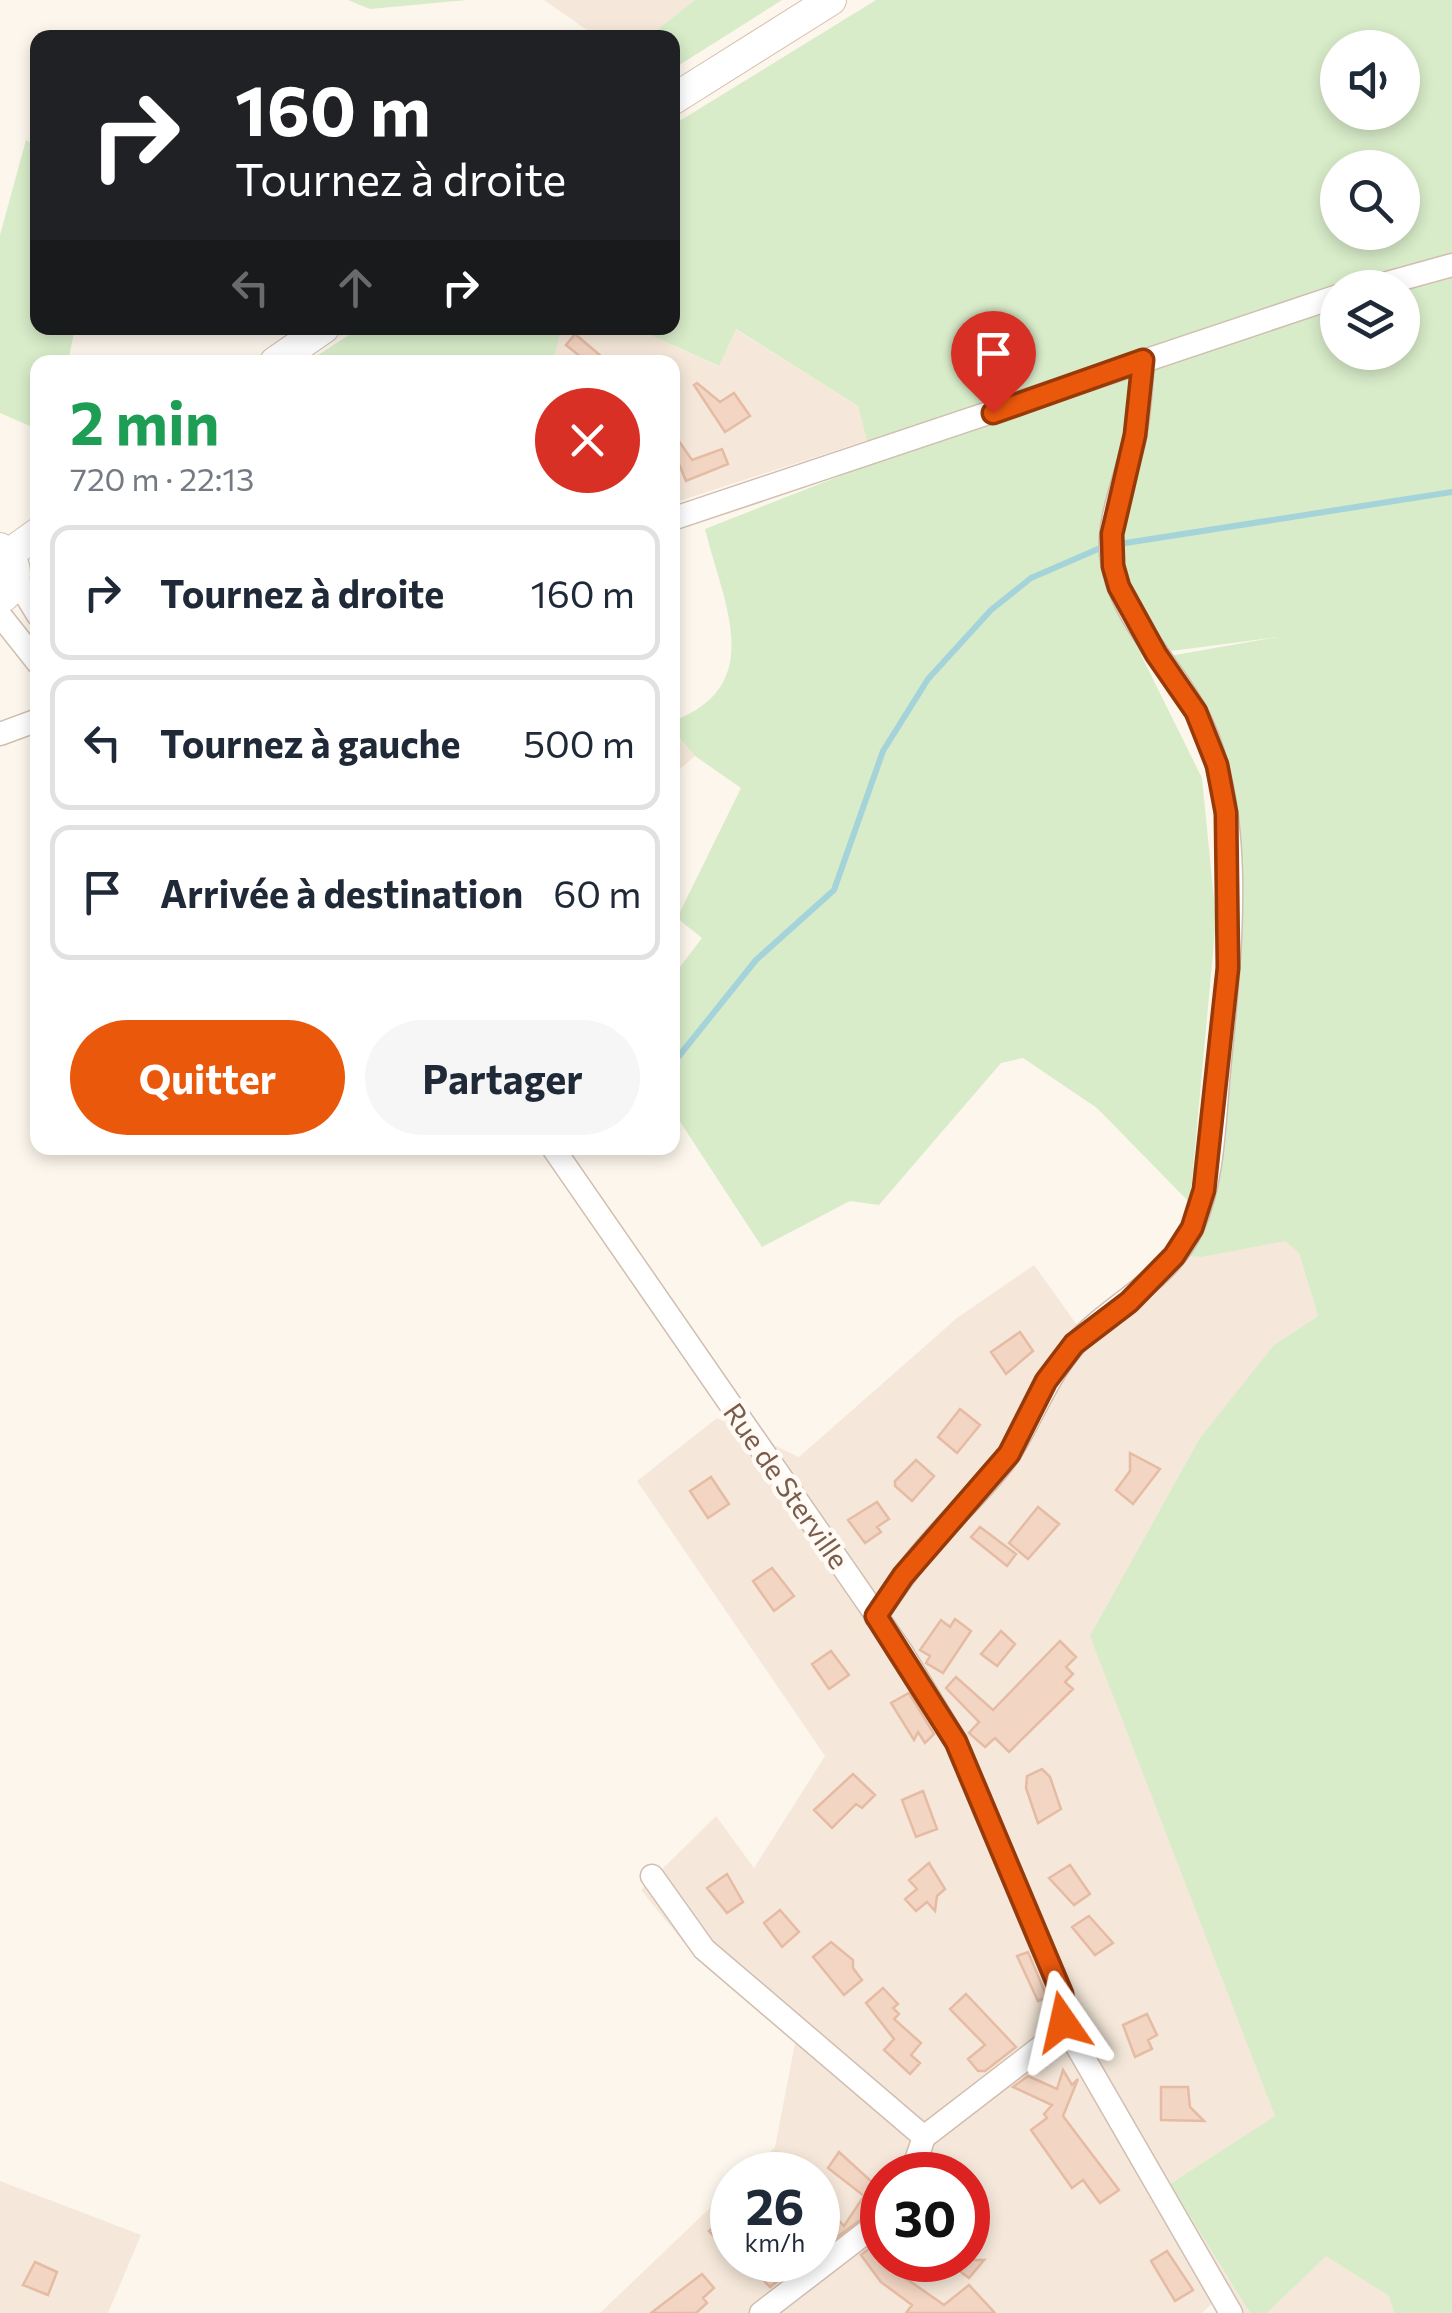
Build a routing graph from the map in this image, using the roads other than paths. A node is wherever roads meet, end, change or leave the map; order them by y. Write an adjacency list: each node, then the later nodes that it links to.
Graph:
1 (831, 0): 2 (main road)
2 (680, 95)
3 (1452, 265): 4 (street)
4 (1420, 274)
5 (1320, 302): 8 (street)
6 (314, 335): 7 (main road)
7 (285, 355)
8 (1143, 360): 9 (street); 16 (street)
9 (680, 516)
10 (30, 542): 11 (main road)
11 (6, 570): 12 (street)
12 (30, 604)
13 (0, 615): 14 (street)
14 (30, 653)
15 (558, 1155): 16 (street, Rue de Sterville)
16 (876, 1616): 18 (street, Rue de Sterville)
17 (652, 1876): 19 (street)
18 (1063, 2022): 19 (street); 23 (street, Rue de Sterville)
19 (924, 2136): 20 (street)
20 (919, 2152)
21 (860, 2237): 22 (street)
22 (761, 2313)
23 (1231, 2313)

